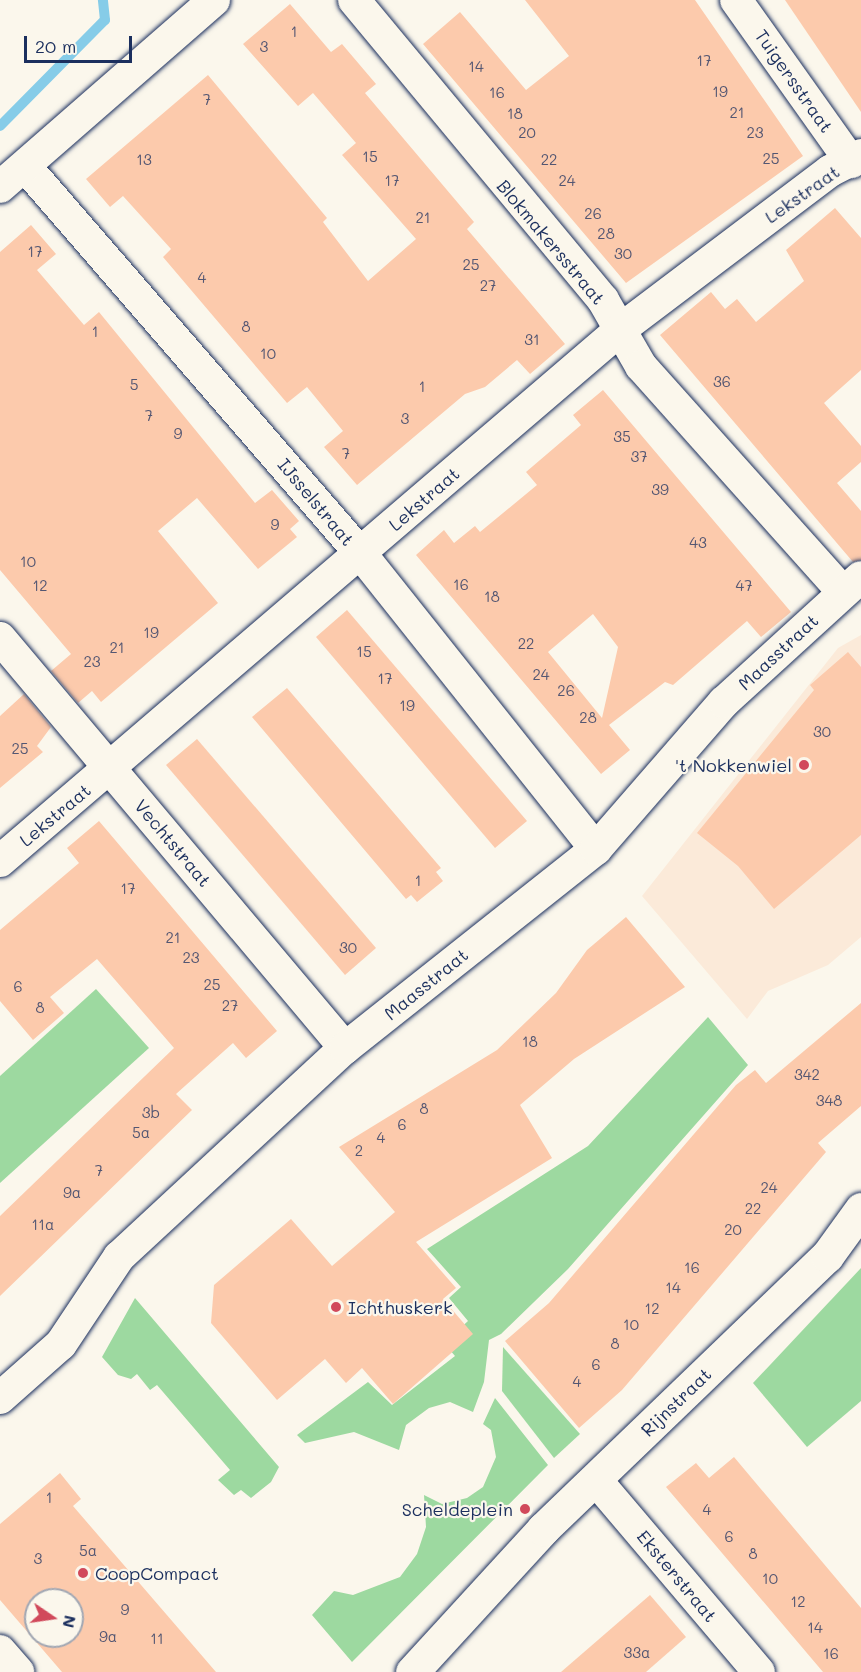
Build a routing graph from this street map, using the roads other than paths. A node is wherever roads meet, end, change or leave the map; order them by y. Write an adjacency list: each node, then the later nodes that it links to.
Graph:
1 (214, 0): 5 (street)
2 (354, 0): 7 (street, Blokmakersstraat)
3 (736, 0): 4 (street, Tuigersstraat)
4 (856, 158): 7 (street, Lekstraat)
5 (25, 166): 6 (street); 8 (street, IJsselstraat)
6 (0, 187)
7 (621, 329): 8 (street, Lekstraat); 9 (street, Blokmakersstraat)
8 (361, 554): 11 (street, Lekstraat); 12 (street, IJsselstraat)
9 (852, 585): 12 (street, Maasstraat)
10 (0, 638): 11 (street, Vechtstraat)
11 (110, 768): 13 (street, Lekstraat); 14 (street, Vechtstraat)
12 (596, 849): 14 (street, Maasstraat)
13 (0, 861)
14 (345, 1048): 16 (street, Maasstraat)
15 (861, 1209): 17 (street, Rijnstraat)
16 (0, 1398)
17 (596, 1480): 20 (street, Rijnstraat); 21 (street, Eksterstraat)
18 (0, 1651): 19 (street)
19 (18, 1672)
20 (412, 1672)
21 (759, 1672)

